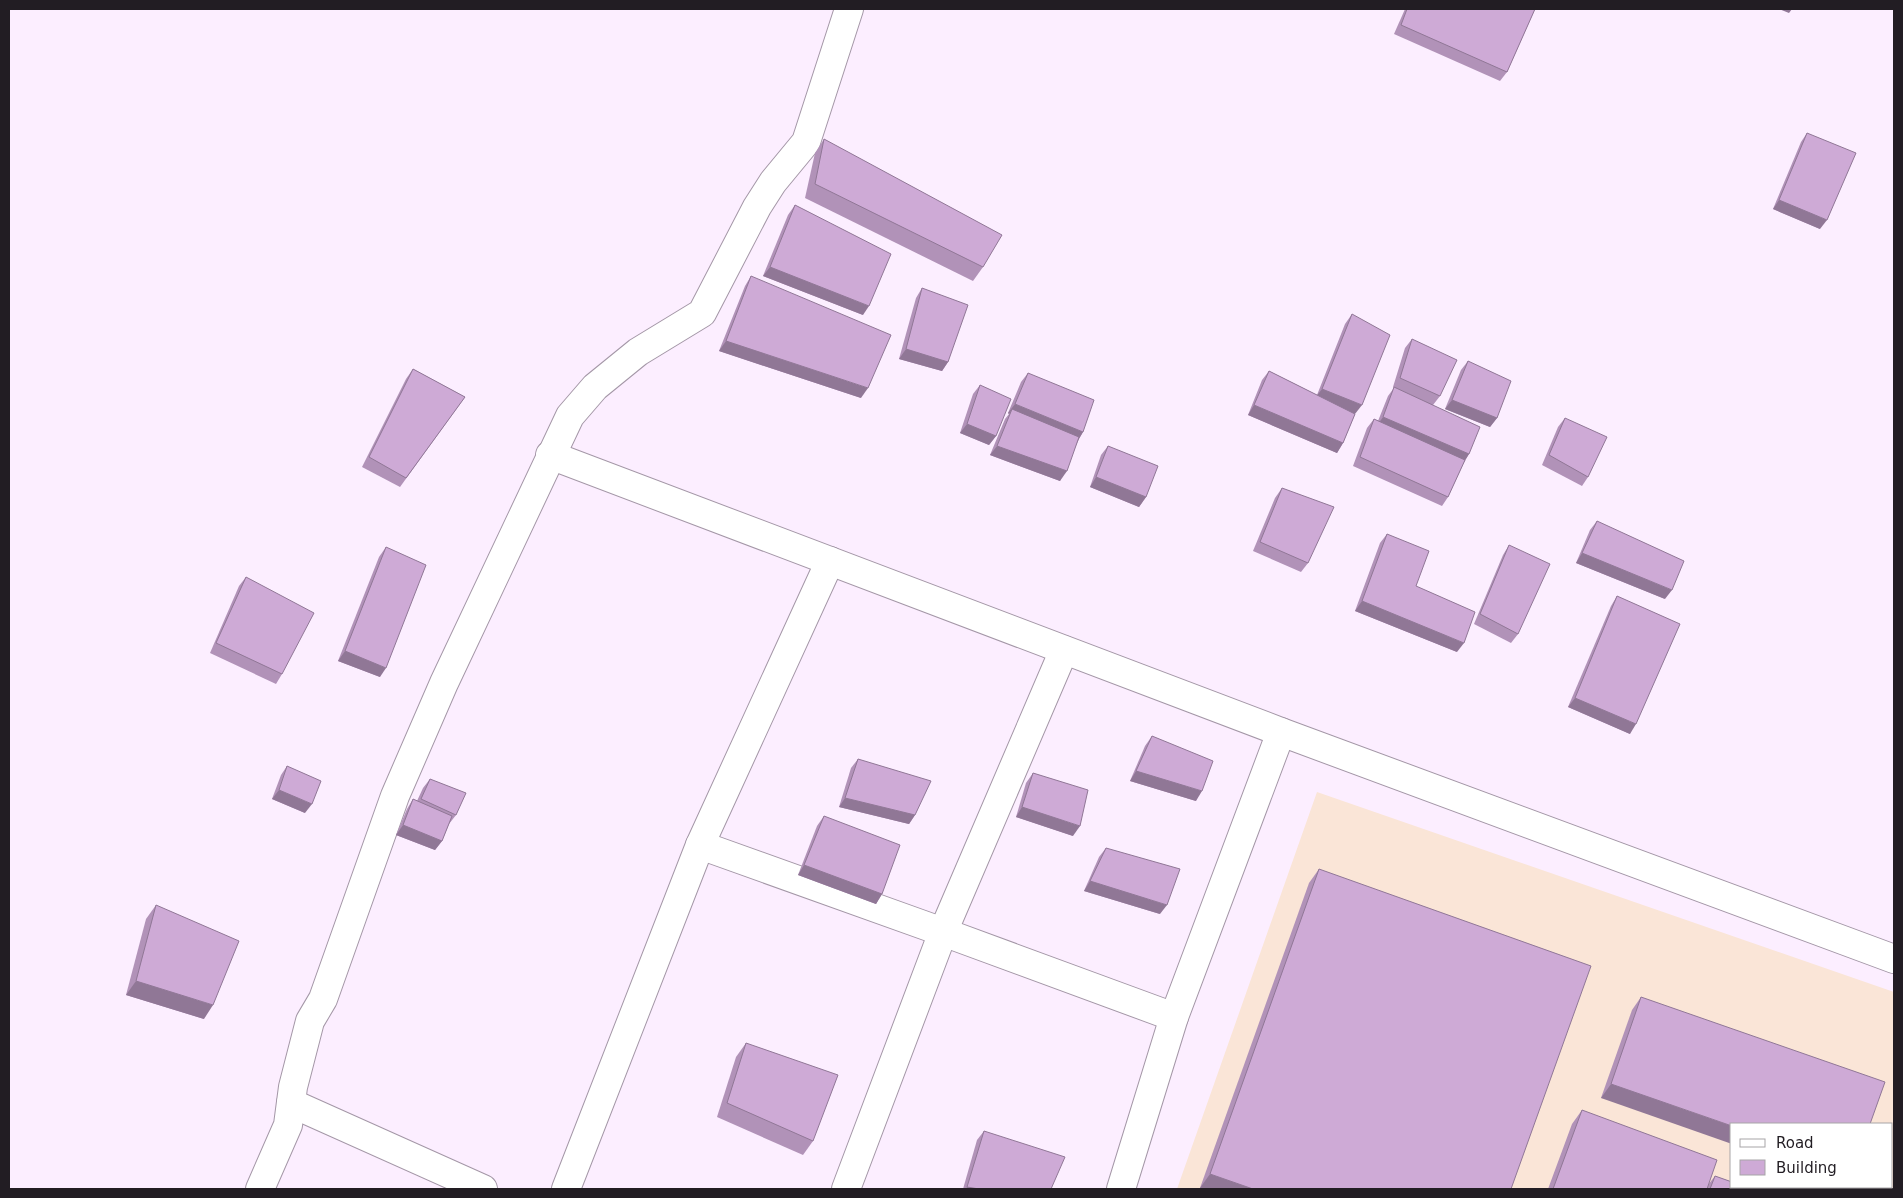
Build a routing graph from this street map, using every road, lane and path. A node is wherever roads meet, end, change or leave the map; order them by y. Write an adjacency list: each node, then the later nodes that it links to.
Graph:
1 (849, 9): 2 (street)
2 (550, 456): 3 (street); 10 (street)
3 (830, 561): 4 (street); 6 (street)
4 (1064, 650): 5 (street); 7 (street)
5 (1281, 732): 8 (street); 9 (street)
6 (700, 846): 7 (street); 13 (street)
7 (943, 932): 9 (street); 14 (street)
8 (1894, 960)
9 (1174, 1017): 15 (street)
10 (291, 1103): 11 (street); 12 (street)
11 (260, 1189)
12 (483, 1189)
13 (566, 1189)
14 (846, 1189)
15 (1121, 1189)

